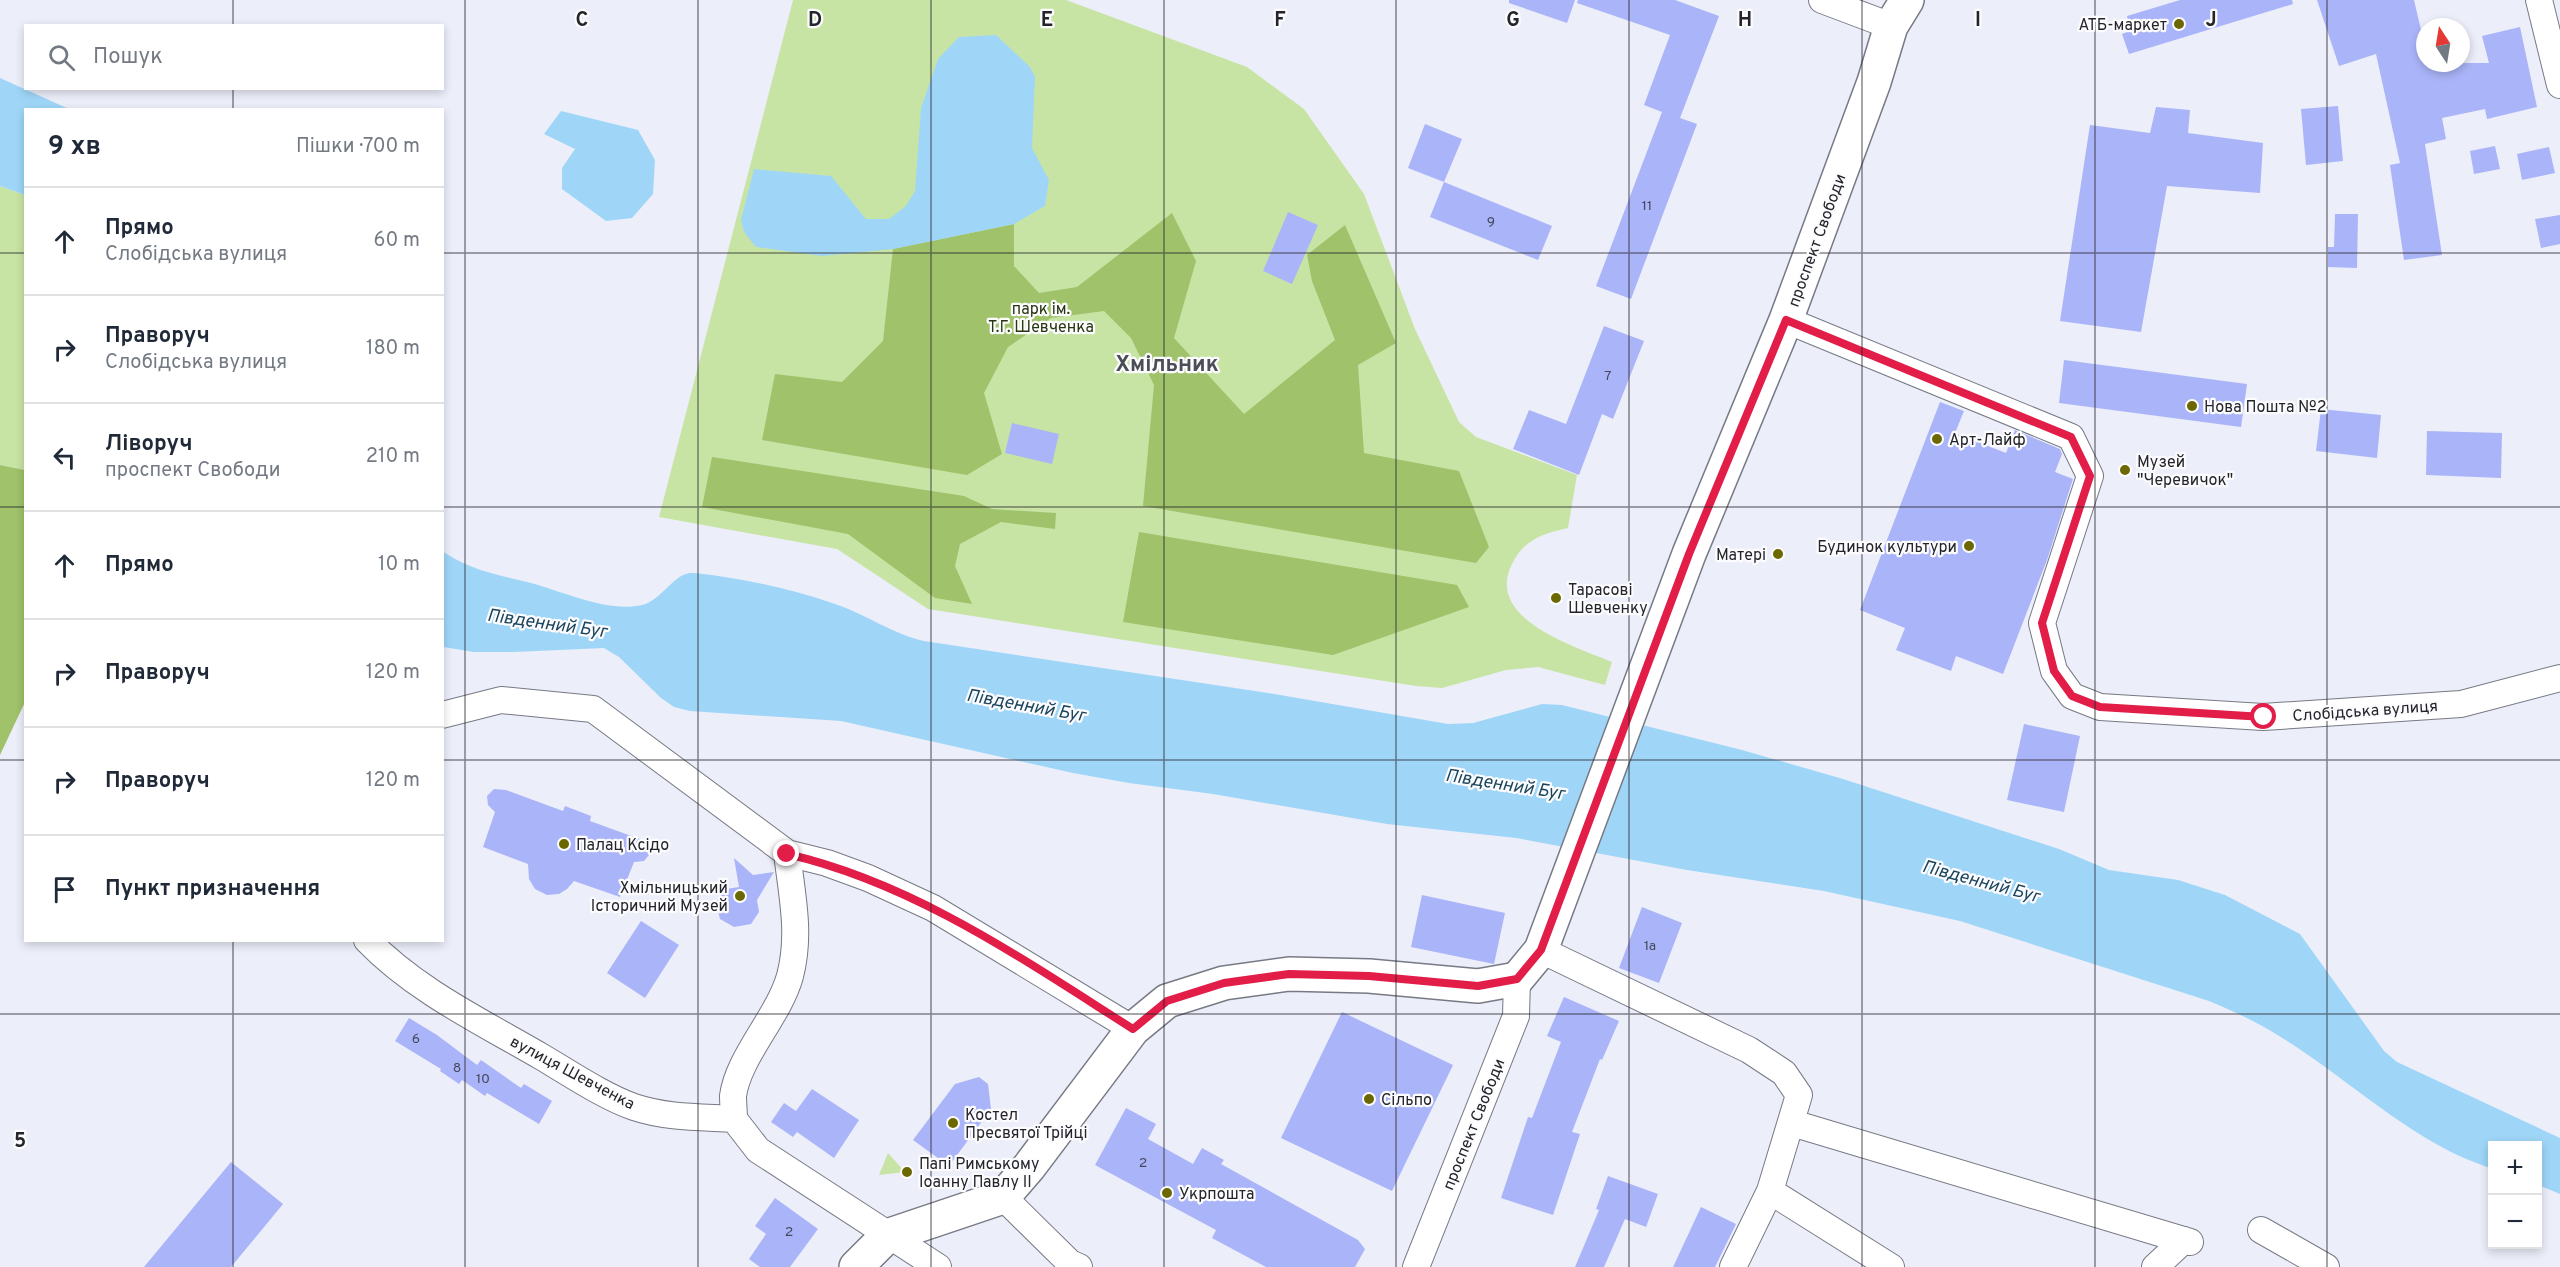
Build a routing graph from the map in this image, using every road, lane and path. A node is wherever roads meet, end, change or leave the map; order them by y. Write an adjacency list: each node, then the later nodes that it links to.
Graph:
1 (1822, 0): 3 (street)
2 (2539, 0): 4 (street)
3 (1899, 13): 5 (main road, проспект Свободи)
4 (2560, 85)
5 (1786, 320): 6 (street, Слобідська вулиця); 10 (main road, проспект Свободи)
6 (2560, 678)
7 (444, 714): 8 (street)
8 (787, 854): 12 (street); 13 (street)
9 (368, 942): 13 (street, вулиця Шевченка)
10 (1541, 950): 11 (main road, проспект Свободи); 14 (street)
11 (1517, 979): 12 (main road); 22 (street, проспект Свободи)
12 (1133, 1029): 16 (main road)
13 (734, 1119): 18 (street)
14 (1792, 1123): 15 (street); 25 (street)
15 (1770, 1191): 23 (street); 24 (street)
16 (1003, 1197): 18 (main road); 21 (street)
17 (2261, 1230): 26 (street)
18 (887, 1236): 19 (main road); 20 (street)
19 (856, 1267)
20 (938, 1267)
21 (1079, 1267)
22 (1416, 1267)
23 (1733, 1267)
24 (1892, 1267)
25 (2156, 1267)
26 (2326, 1267)

